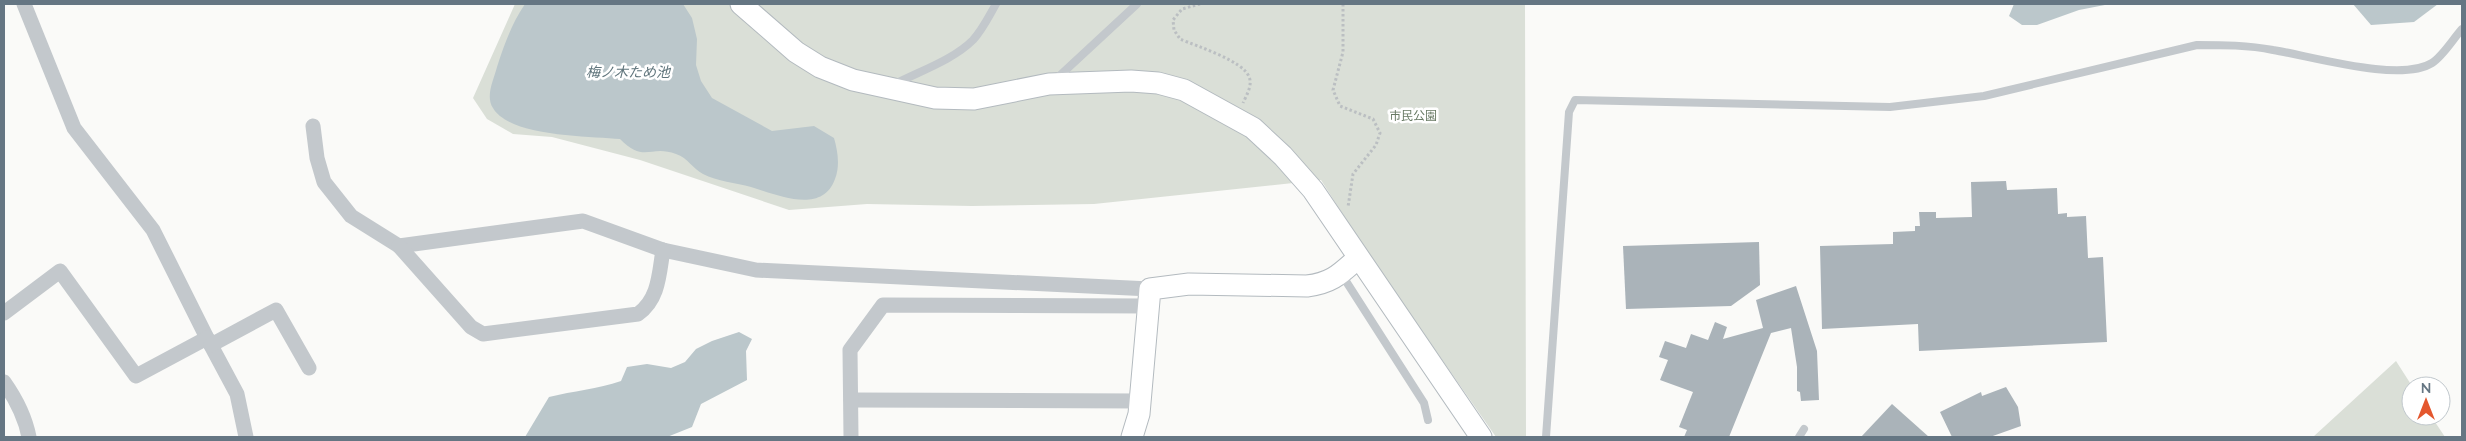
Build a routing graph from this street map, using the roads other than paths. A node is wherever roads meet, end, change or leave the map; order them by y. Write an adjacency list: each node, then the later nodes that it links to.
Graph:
1 (24, 4): 15 (street)
2 (741, 4): 7 (street)
3 (996, 4): 7 (lane)
4 (1137, 4): 6 (lane)
5 (2462, 29): 27 (lane)
6 (1050, 84): 7 (street); 11 (street)
7 (889, 88)
8 (314, 126): 9 (street)
9 (399, 246): 10 (street); 10 (street)
10 (663, 250): 13 (street)
11 (1358, 258): 12 (street); 26 (street)
12 (1341, 273): 13 (street); 20 (lane)
13 (1149, 298): 18 (street); 19 (street)
14 (4, 313): 15 (street)
15 (209, 342): 16 (street); 23 (street)
16 (309, 368)
17 (4, 382): 22 (street)
18 (850, 400): 19 (street); 24 (street)
19 (1140, 401): 25 (street)
20 (1428, 420)
21 (1804, 429): 28 (lane)
22 (28, 437)
23 (246, 437)
24 (851, 437)
25 (1132, 437)
26 (1481, 437)
27 (1546, 437)
28 (1799, 437)

